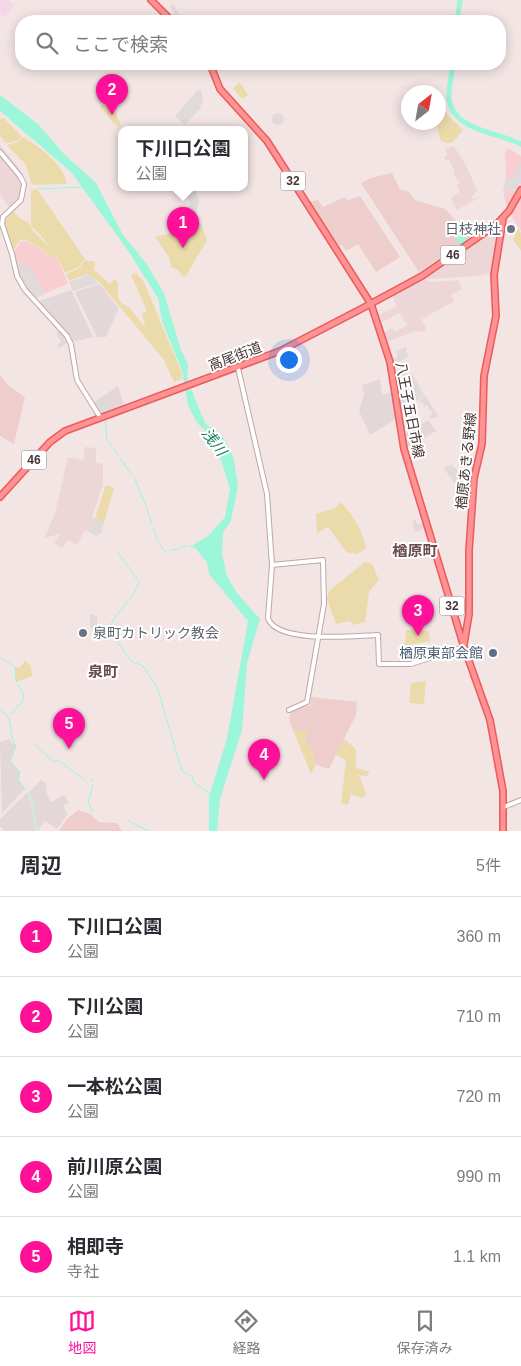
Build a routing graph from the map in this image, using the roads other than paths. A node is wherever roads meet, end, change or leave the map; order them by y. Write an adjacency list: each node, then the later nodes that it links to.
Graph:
1 (151, 0): 2 (main road)
2 (166, 15)
3 (212, 70): 7 (main road, 八王子五日市線 / 32)
4 (0, 152): 9 (street)
5 (521, 190): 6 (main road, 高尾街道 / 46)
6 (503, 219): 7 (main road, 高尾街道 / 46); 13 (main road, 楢原あきる野線)
7 (371, 304): 8 (main road, 高尾街道 / 46); 13 (main road, 八王子五日市線 / 32)
8 (236, 368): 9 (main road, 高尾街道 / 46); 11 (street)
9 (100, 417): 10 (main road, 高尾街道 / 46)
10 (0, 497)
11 (272, 565): 12 (street); 12 (street)
12 (318, 637): 13 (street); 14 (street)
13 (464, 647): 16 (main road, 八王子五日市線 / 32)
14 (289, 710)
15 (521, 800): 16 (street)
16 (504, 807): 17 (main road, 八王子五日市線 / 32)
17 (503, 831)

